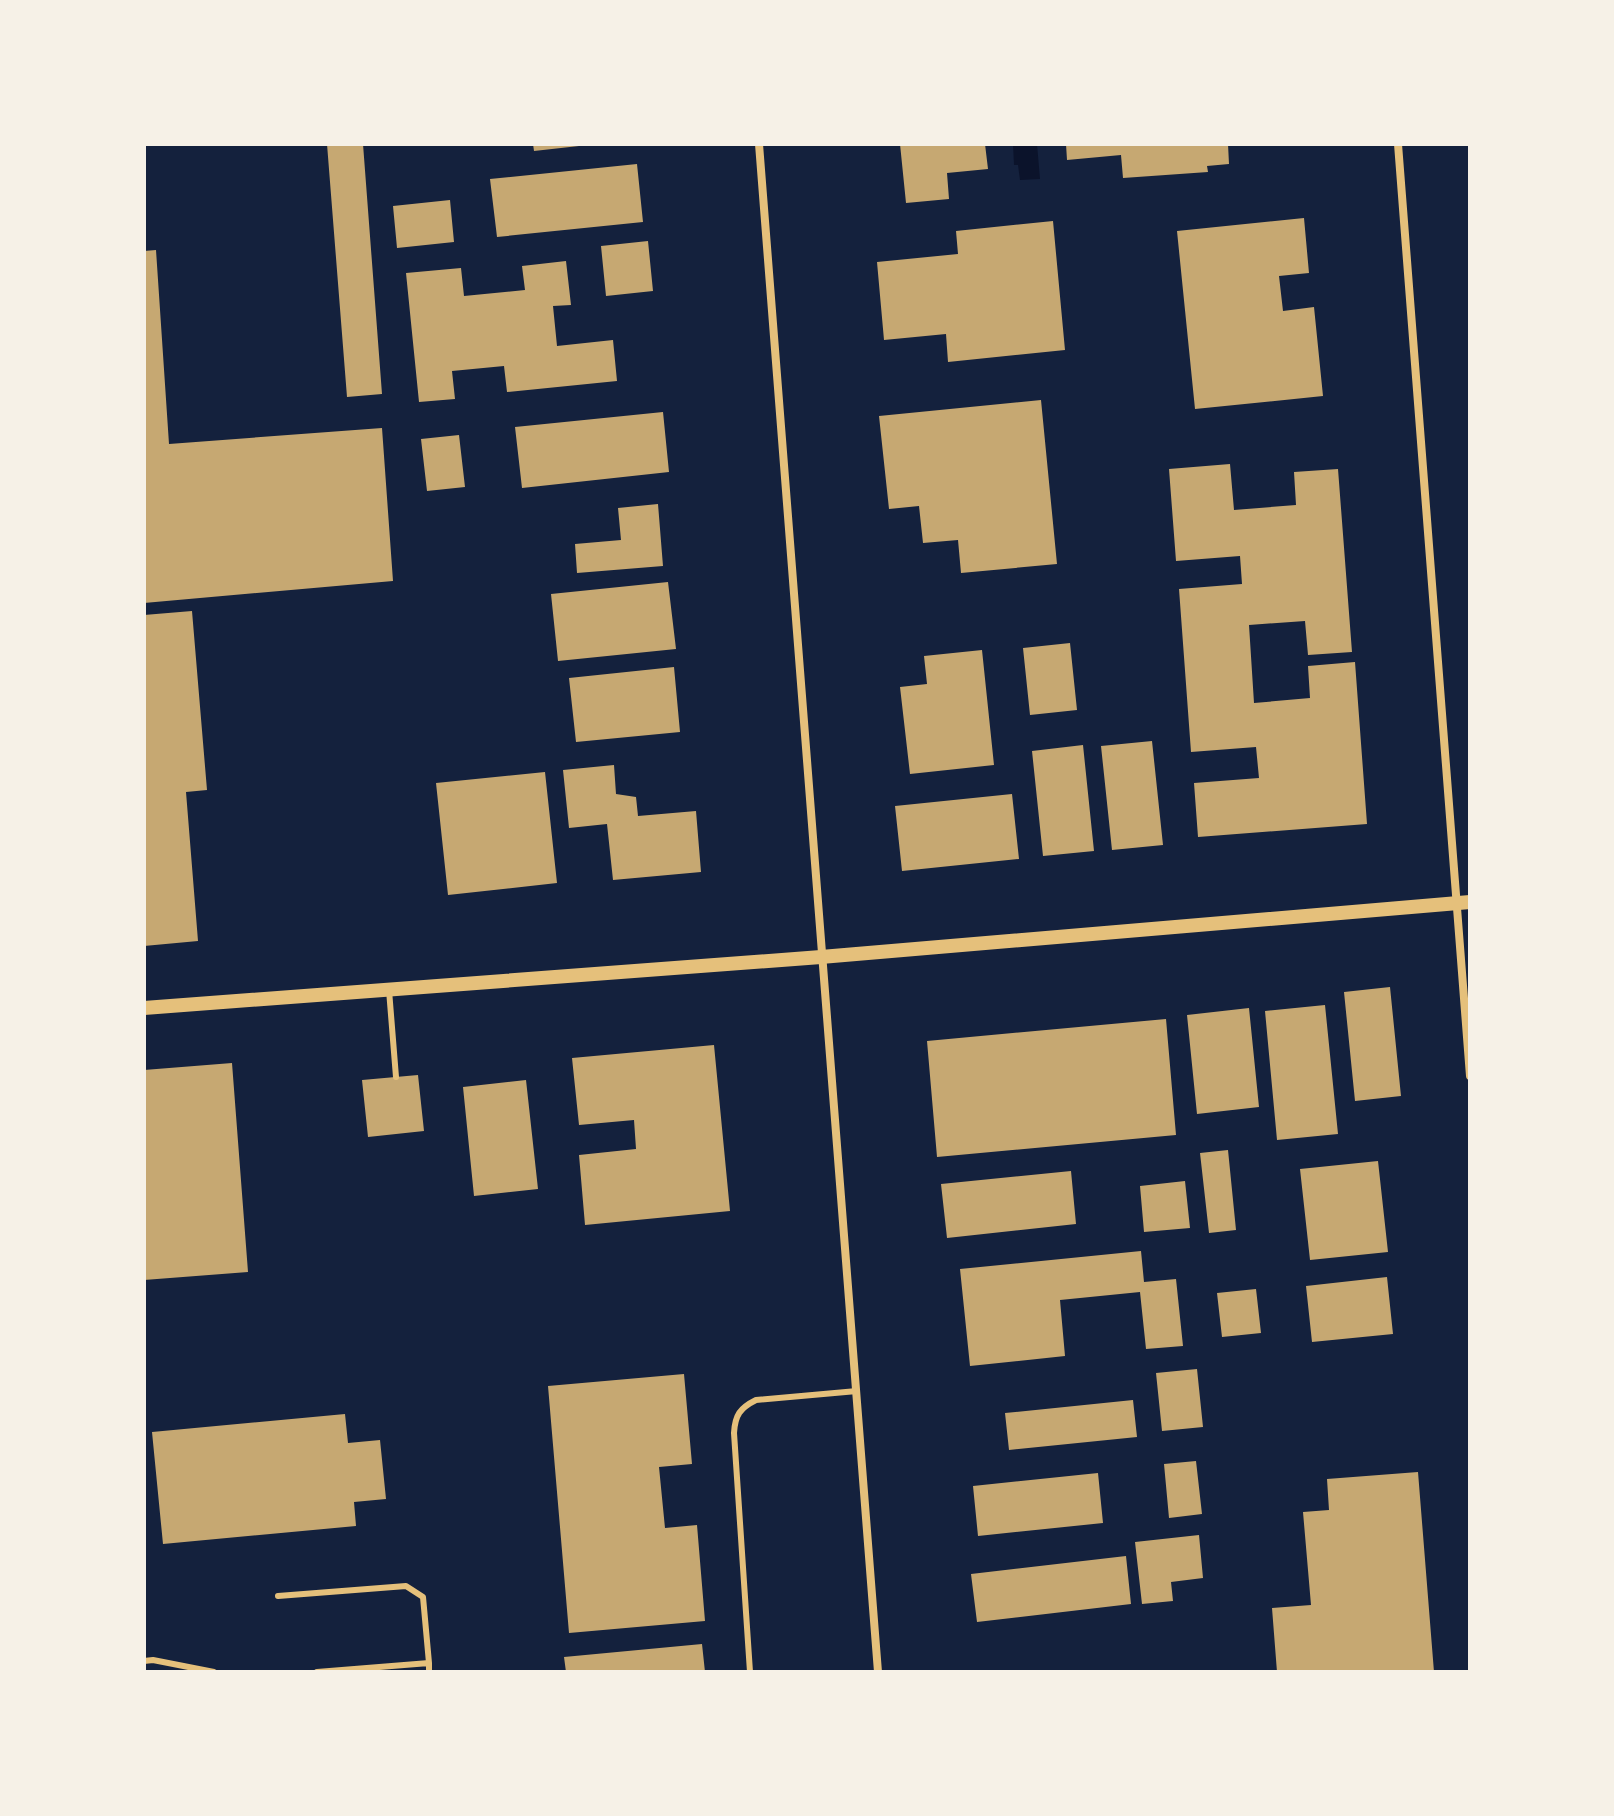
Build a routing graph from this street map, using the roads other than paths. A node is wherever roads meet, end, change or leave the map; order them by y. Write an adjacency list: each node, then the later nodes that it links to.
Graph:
1 (759, 144): 4 (street)
2 (1398, 144): 3 (street)
3 (1463, 903): 4 (street); 7 (street)
4 (821, 957): 5 (street); 9 (street)
5 (389, 990): 6 (street); 8 (lane)
6 (144, 1008)
7 (1470, 1076)
8 (396, 1077)
9 (857, 1391): 16 (lane); 17 (street)
10 (278, 1596): 12 (lane)
11 (144, 1661): 13 (lane)
12 (429, 1663): 14 (lane); 15 (lane)
13 (214, 1672)
14 (317, 1672)
15 (429, 1672)
16 (750, 1672)
17 (878, 1672)

